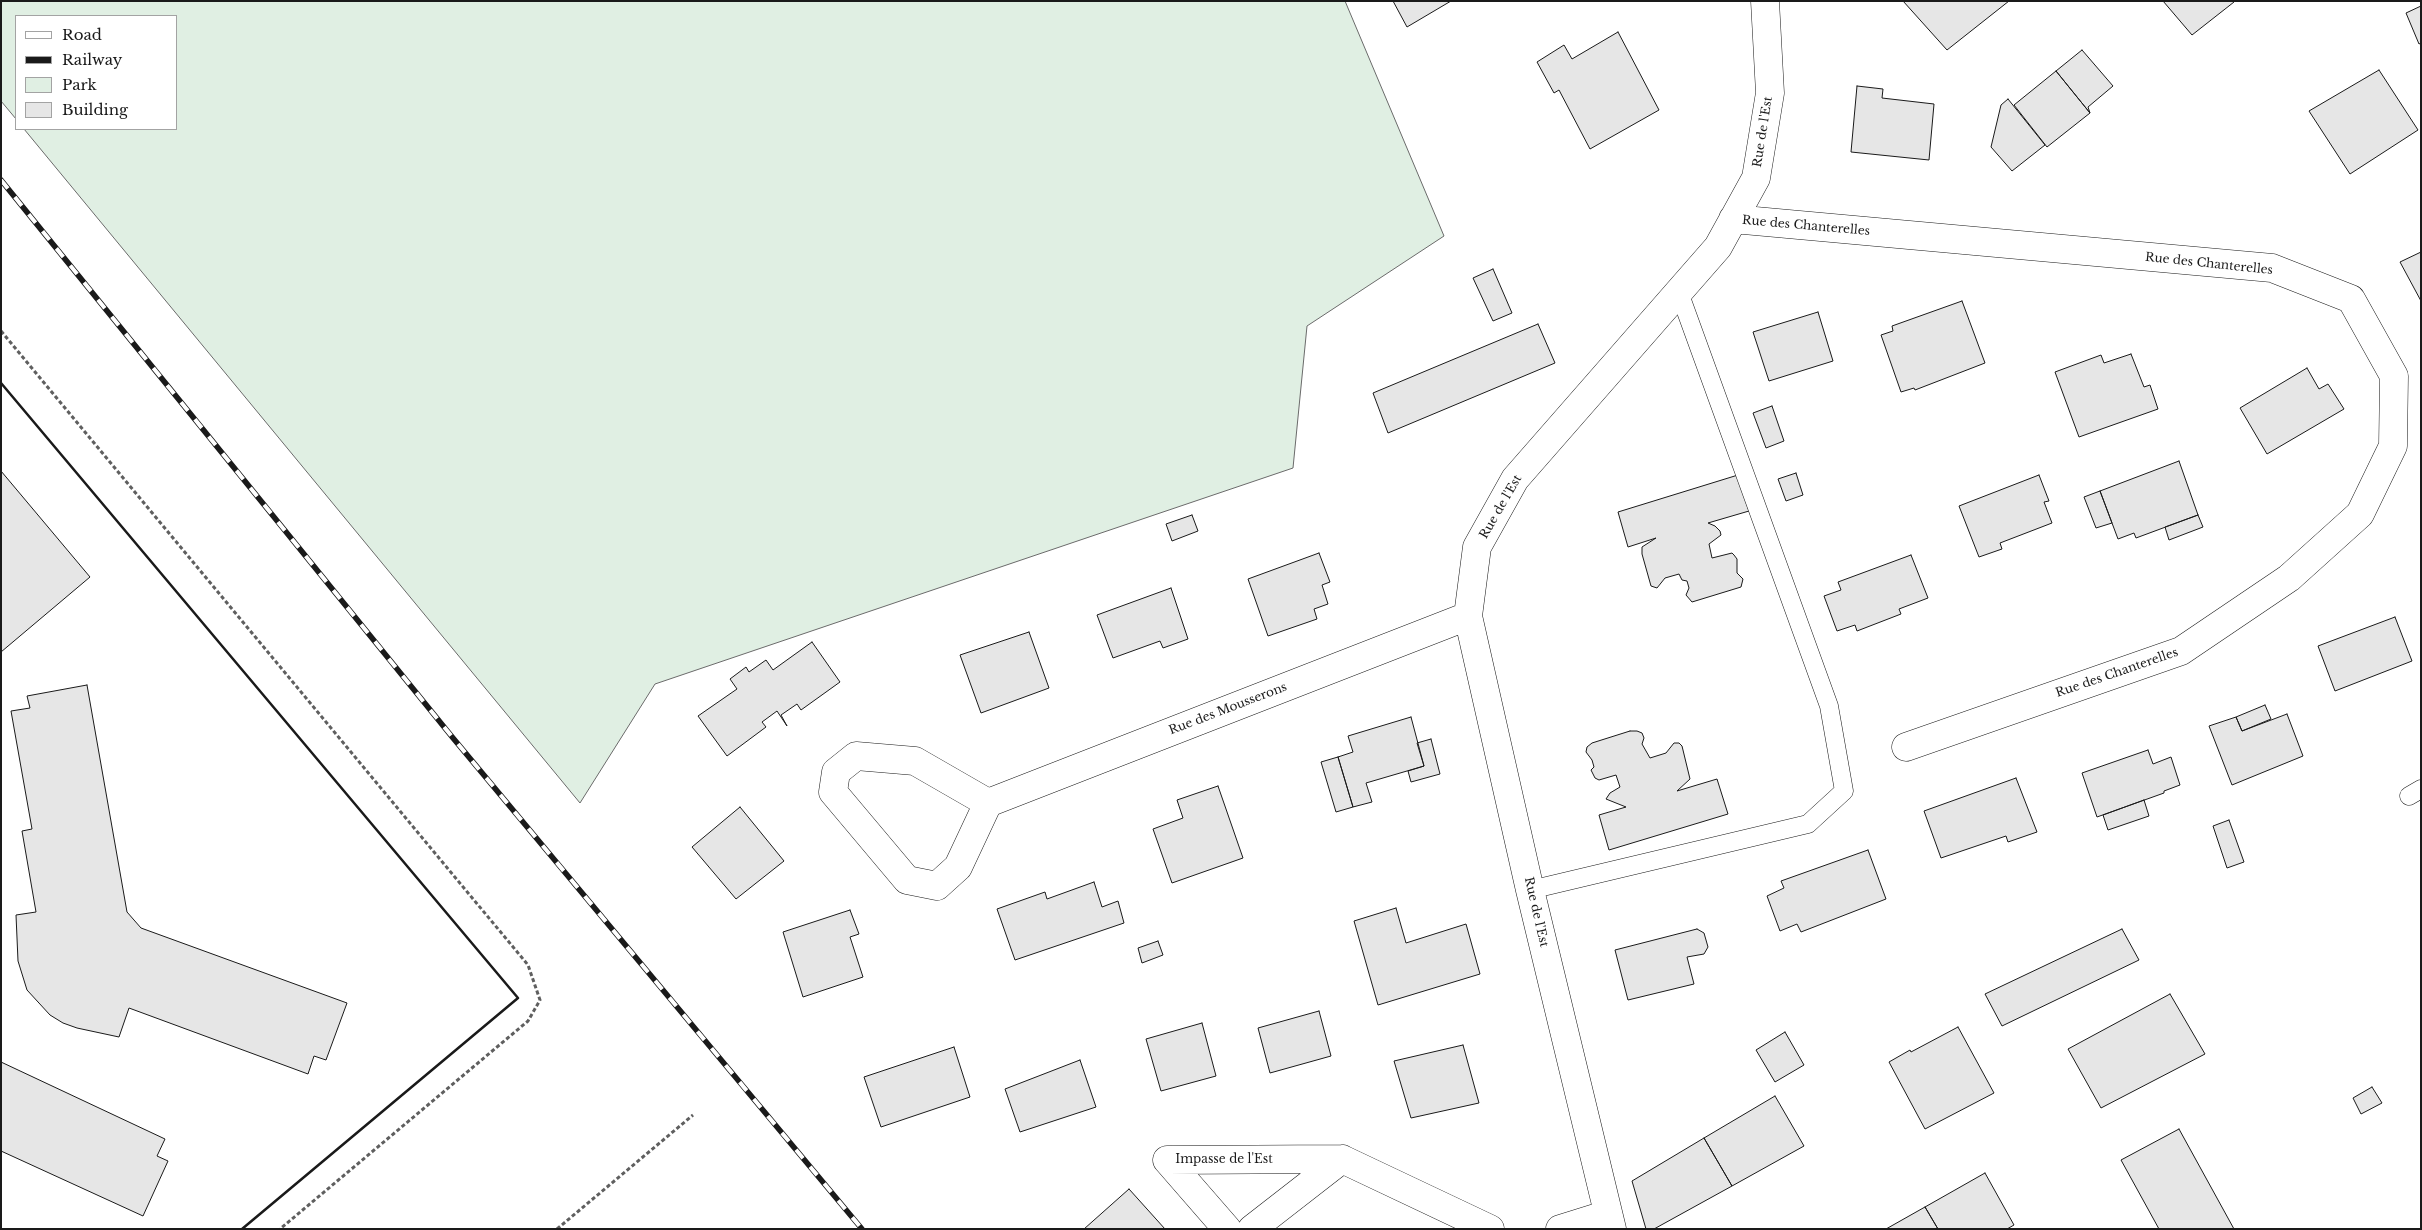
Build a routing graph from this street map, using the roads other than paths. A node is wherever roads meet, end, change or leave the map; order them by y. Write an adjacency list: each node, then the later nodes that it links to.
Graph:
1 (1765, 1): 2 (street, Rue de l'Est)
2 (1734, 219): 3 (street, Rue de l'Est); 5 (street, Rue des Chanterelles)
3 (1679, 292): 4 (street, Rue de l'Est); 7 (lane)
4 (1468, 616): 6 (street, Rue des Mousserons); 7 (street, Rue de l'Est)
5 (1906, 746)
6 (988, 803): 6 (street)
7 (1530, 890): 9 (street, Rue de l'Est)
8 (1342, 1159): 10 (street, Impasse de l'Est); 11 (street); 12 (street, Impasse de l'Est)
9 (1610, 1221): 13 (street)
10 (1227, 1229)
11 (1252, 1229)
12 (1490, 1229)
13 (1560, 1229)

